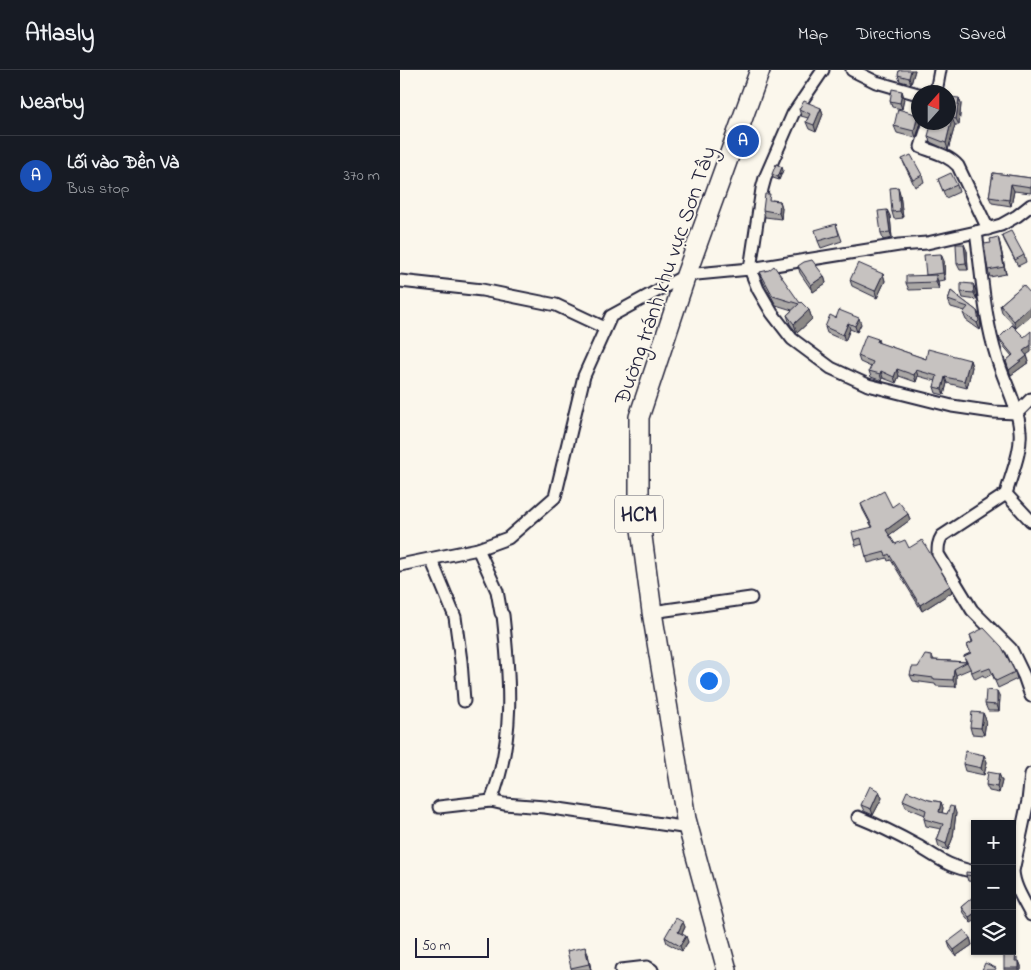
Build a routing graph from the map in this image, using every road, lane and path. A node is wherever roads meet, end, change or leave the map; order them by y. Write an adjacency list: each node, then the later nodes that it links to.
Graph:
1 (760, 70): 12 (highway, Đường tránh khu vực Sơn Tây / HCM)
2 (823, 70): 11 (street)
3 (852, 70): 6 (street)
4 (940, 70): 5 (street)
5 (937, 85)
6 (911, 92)
7 (926, 130): 9 (street)
8 (1031, 205): 9 (street)
9 (988, 228): 10 (street)
10 (976, 232): 11 (street); 16 (street)
11 (750, 269): 12 (street); 16 (street)
12 (686, 275): 14 (street); 23 (highway, Đường tránh khu vực Sơn Tây / HCM)
13 (400, 281): 14 (street)
14 (606, 328): 19 (street)
15 (1031, 399): 16 (street)
16 (1017, 413): 17 (street)
17 (1006, 494): 18 (street); 24 (street)
18 (1031, 521)
19 (478, 549): 20 (street); 27 (street)
20 (431, 559): 21 (street); 25 (street)
21 (400, 565)
22 (751, 598): 23 (street)
23 (652, 612): 30 (highway, Đường tránh khu vực Sơn Tây / HCM)
24 (1031, 696)
25 (464, 701)
26 (1031, 774): 31 (street)
27 (491, 801): 28 (street); 30 (street)
28 (439, 807)
29 (858, 817): 32 (street)
30 (689, 828): 39 (highway, Đường tránh khu vực Sơn Tây / HCM)
31 (1014, 865)
32 (971, 871)
33 (1016, 884): 34 (street)
34 (1022, 897): 35 (street); 36 (street)
35 (1016, 901)
36 (1031, 915)
37 (621, 970): 38 (street)
38 (652, 970)
39 (727, 970)

